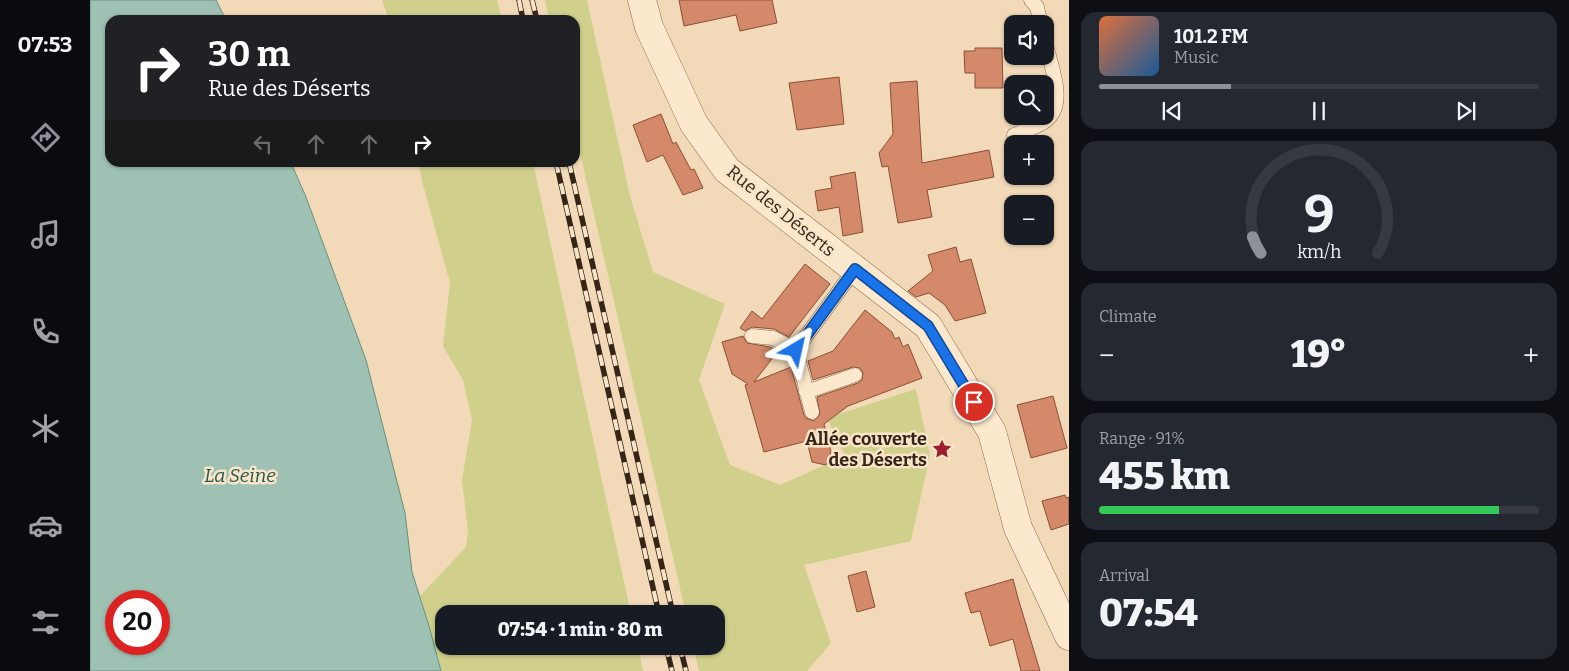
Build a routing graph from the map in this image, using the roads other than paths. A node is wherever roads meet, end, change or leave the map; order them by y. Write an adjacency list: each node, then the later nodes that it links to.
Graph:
1 (642, 0): 6 (street, Rue des Déserts)
2 (1031, 0): 3 (lane)
3 (1039, 15)
4 (1050, 65): 5 (lane)
5 (1014, 135)
6 (855, 269): 8 (lane); 12 (street, Rue des Déserts)
7 (752, 336): 8 (lane)
8 (796, 350): 10 (lane)
9 (855, 375): 10 (lane)
10 (806, 392): 11 (lane)
11 (812, 412)
12 (1069, 636)

